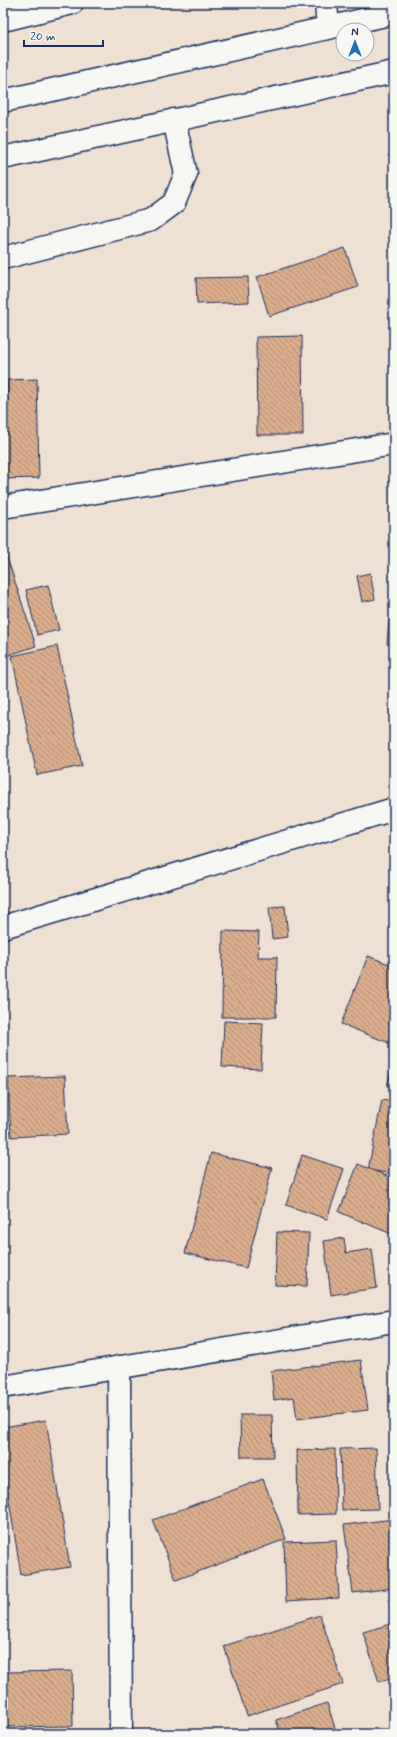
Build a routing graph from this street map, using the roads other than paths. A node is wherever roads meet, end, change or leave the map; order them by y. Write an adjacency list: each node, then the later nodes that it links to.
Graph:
1 (72, 3): 4 (street)
2 (326, 3): 5 (street)
3 (394, 13): 5 (street)
4 (3, 20)
5 (328, 28): 7 (street)
6 (394, 72): 8 (street)
7 (3, 101)
8 (174, 120): 9 (street); 10 (street)
9 (3, 158)
10 (3, 258)
11 (394, 444): 12 (street)
12 (3, 507)
13 (394, 809): 14 (street)
14 (3, 927)
15 (394, 1321): 16 (street)
16 (119, 1368): 17 (street); 18 (street)
17 (3, 1387)
18 (121, 1734)

